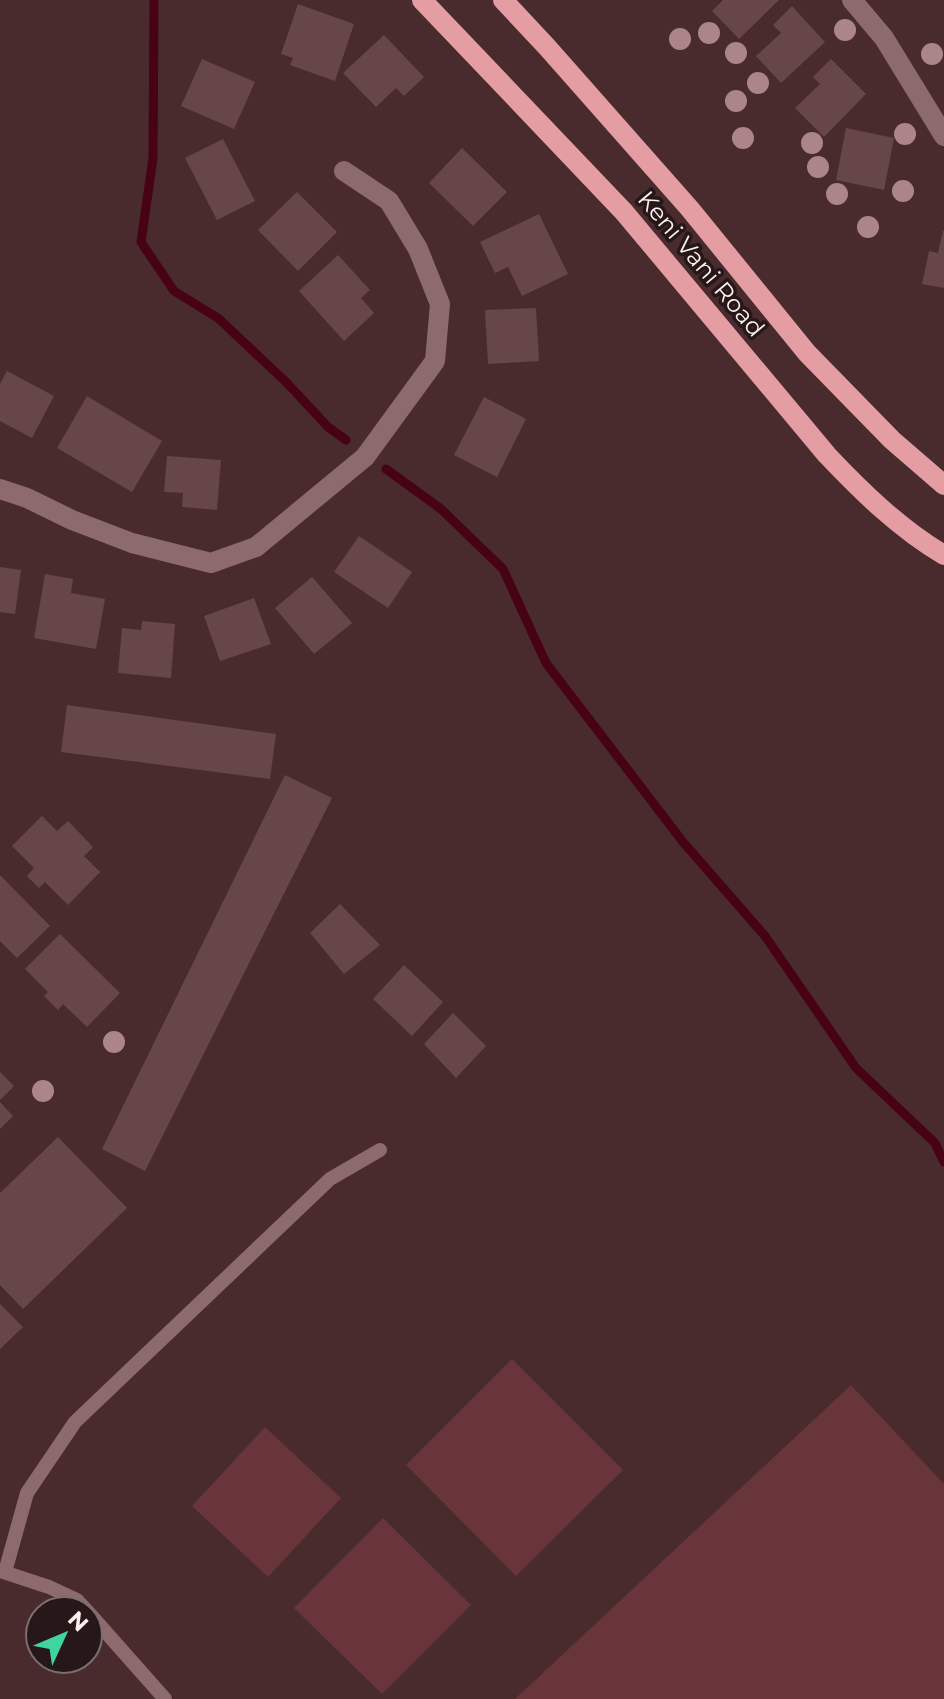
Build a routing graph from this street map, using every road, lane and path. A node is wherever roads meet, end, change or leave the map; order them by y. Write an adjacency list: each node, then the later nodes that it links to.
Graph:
1 (422, 0): 8 (main road, Keni Vani Road)
2 (503, 0): 6 (main road, Keni Vani Road)
3 (852, 0): 4 (street)
4 (944, 136)
5 (344, 171): 7 (street)
6 (944, 485)
7 (0, 489)
8 (944, 555)
9 (380, 1150): 10 (lane)
10 (2, 1572): 11 (lane)
11 (66, 1595)
12 (104, 1630): 13 (lane)
13 (165, 1699)

